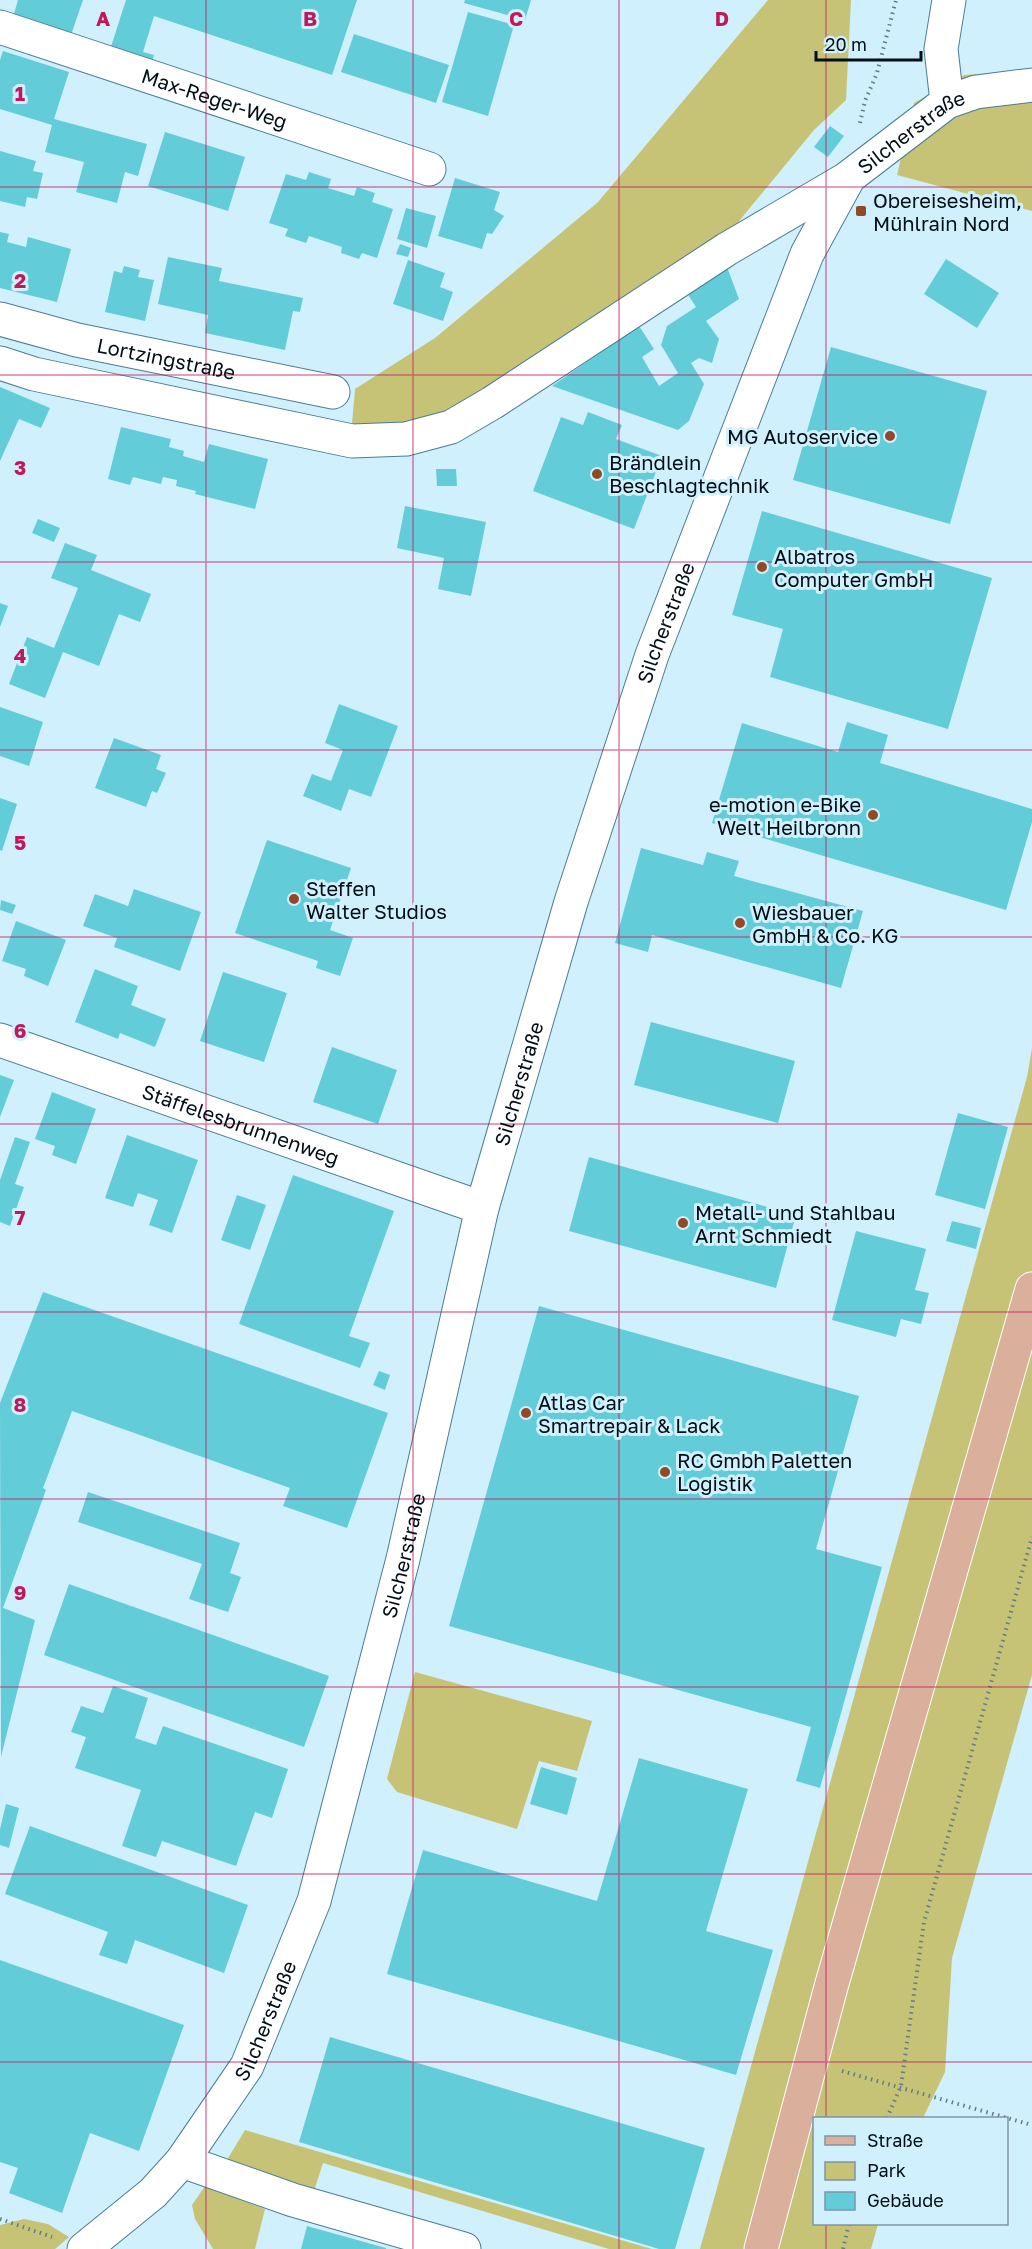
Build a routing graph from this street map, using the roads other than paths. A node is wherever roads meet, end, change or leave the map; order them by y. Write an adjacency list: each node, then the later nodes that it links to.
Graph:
1 (949, 0): 4 (street)
2 (0, 27): 5 (street, Max-Reger-Weg)
3 (1032, 85): 4 (street, Silcherstraße)
4 (946, 102): 6 (street, Silcherstraße)
5 (429, 170)
6 (849, 177): 8 (street); 11 (street, Silcherstraße)
7 (0, 319): 9 (street, Lortzingstraße)
8 (0, 363)
9 (333, 392)
10 (0, 1040): 11 (street, Stäffelesbrunnenweg)
11 (482, 1208): 13 (street, Silcherstraße)
12 (1032, 1289): 18 (main road)
13 (182, 2161): 14 (street, Silcherstraße); 17 (street)
14 (153, 2193): 15 (street, Silcherstraße); 16 (street, Silcherstraße)
15 (85, 2248)
16 (118, 2249)
17 (464, 2249)
18 (760, 2249)

